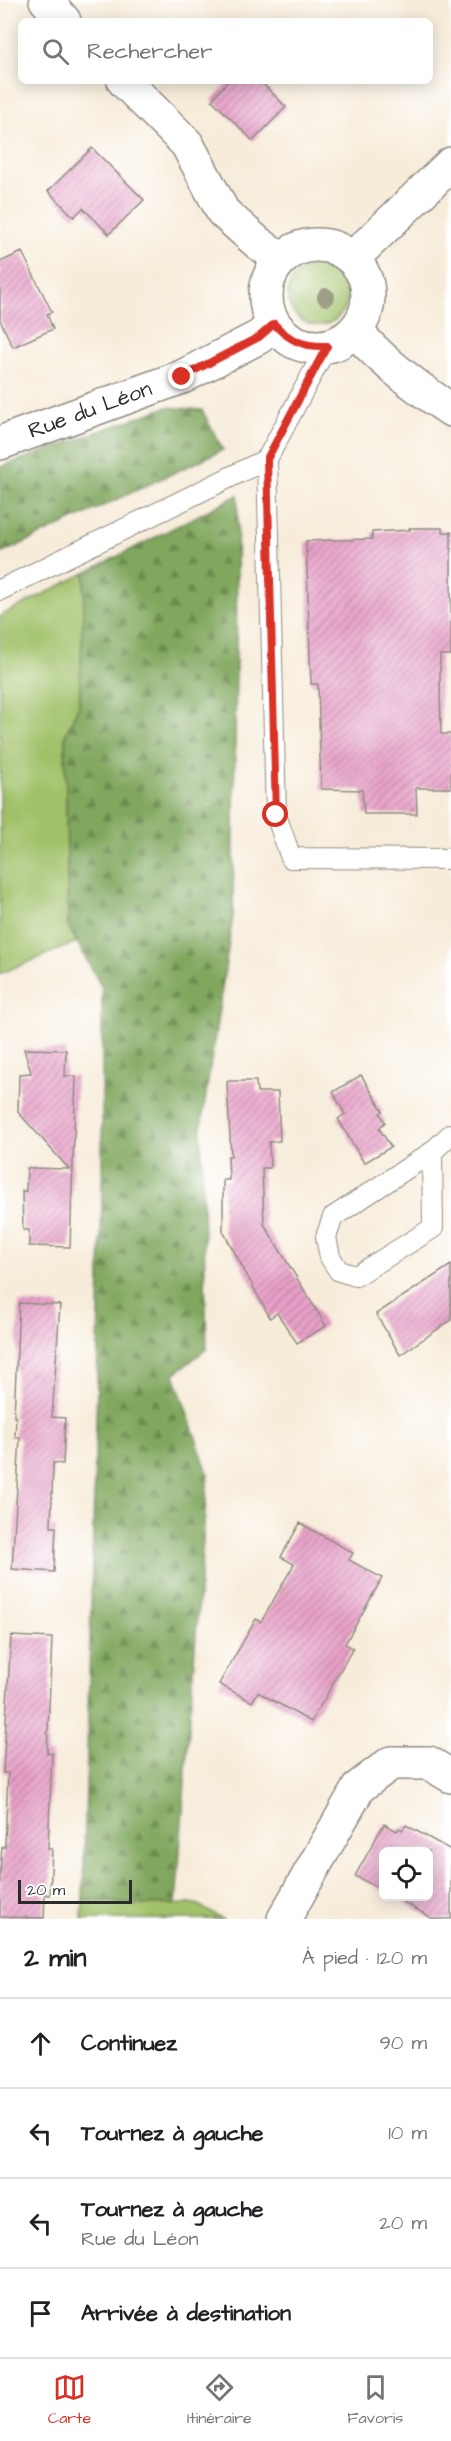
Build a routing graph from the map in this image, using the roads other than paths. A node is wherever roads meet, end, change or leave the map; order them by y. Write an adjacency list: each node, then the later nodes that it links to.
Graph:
1 (46, 0): 2 (street)
2 (61, 18)
3 (127, 84): 6 (street)
4 (451, 164): 5 (street)
5 (353, 258): 6 (street); 8 (street)
6 (281, 259): 7 (street)
7 (274, 324): 8 (street); 10 (street, Rue du Léon)
8 (341, 338): 9 (street); 11 (lane)
9 (451, 410)
10 (0, 443)
11 (267, 459): 12 (lane); 13 (lane)
12 (0, 590)
13 (451, 859)
14 (451, 1134): 15 (lane)
15 (432, 1152): 15 (lane)
16 (451, 1776): 17 (street)
17 (284, 1919)

